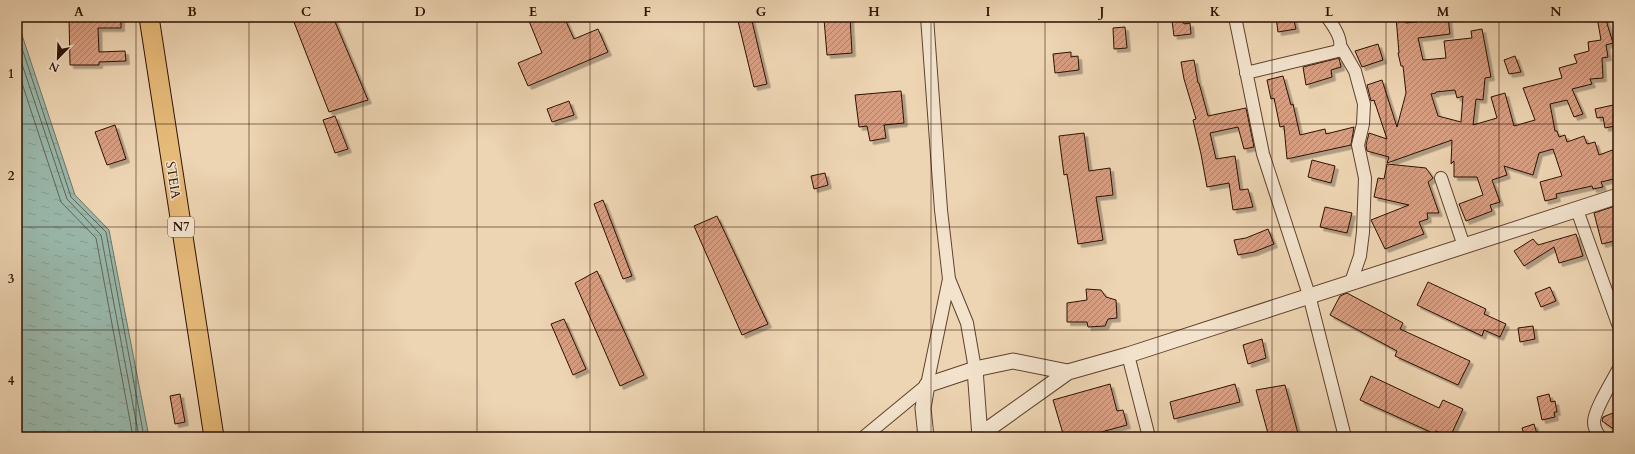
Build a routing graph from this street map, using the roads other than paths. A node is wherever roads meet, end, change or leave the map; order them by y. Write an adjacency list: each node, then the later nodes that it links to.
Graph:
1 (149, 17): 21 (main road, STEIA / N7)
2 (927, 17): 11 (street)
3 (1235, 17): 6 (street)
4 (1328, 17): 5 (street)
5 (1341, 46): 6 (street); 12 (street)
6 (1246, 73): 13 (street)
7 (1441, 178): 10 (street)
8 (1618, 196): 9 (street)
9 (1577, 210): 10 (street); 14 (street)
10 (1464, 246): 12 (street)
11 (949, 279): 16 (street); 19 (street)
12 (1351, 282): 13 (street)
13 (1309, 295): 15 (street); 25 (street)
14 (1618, 324)
15 (1128, 355): 18 (street); 24 (street)
16 (975, 369): 18 (street); 19 (street); 20 (street)
17 (1618, 370): 26 (street)
18 (1068, 372): 20 (street)
19 (927, 385): 22 (street); 23 (street)
20 (979, 436)
21 (214, 437)
22 (864, 437)
23 (926, 437)
24 (1149, 437)
25 (1345, 437)
26 (1600, 437)

